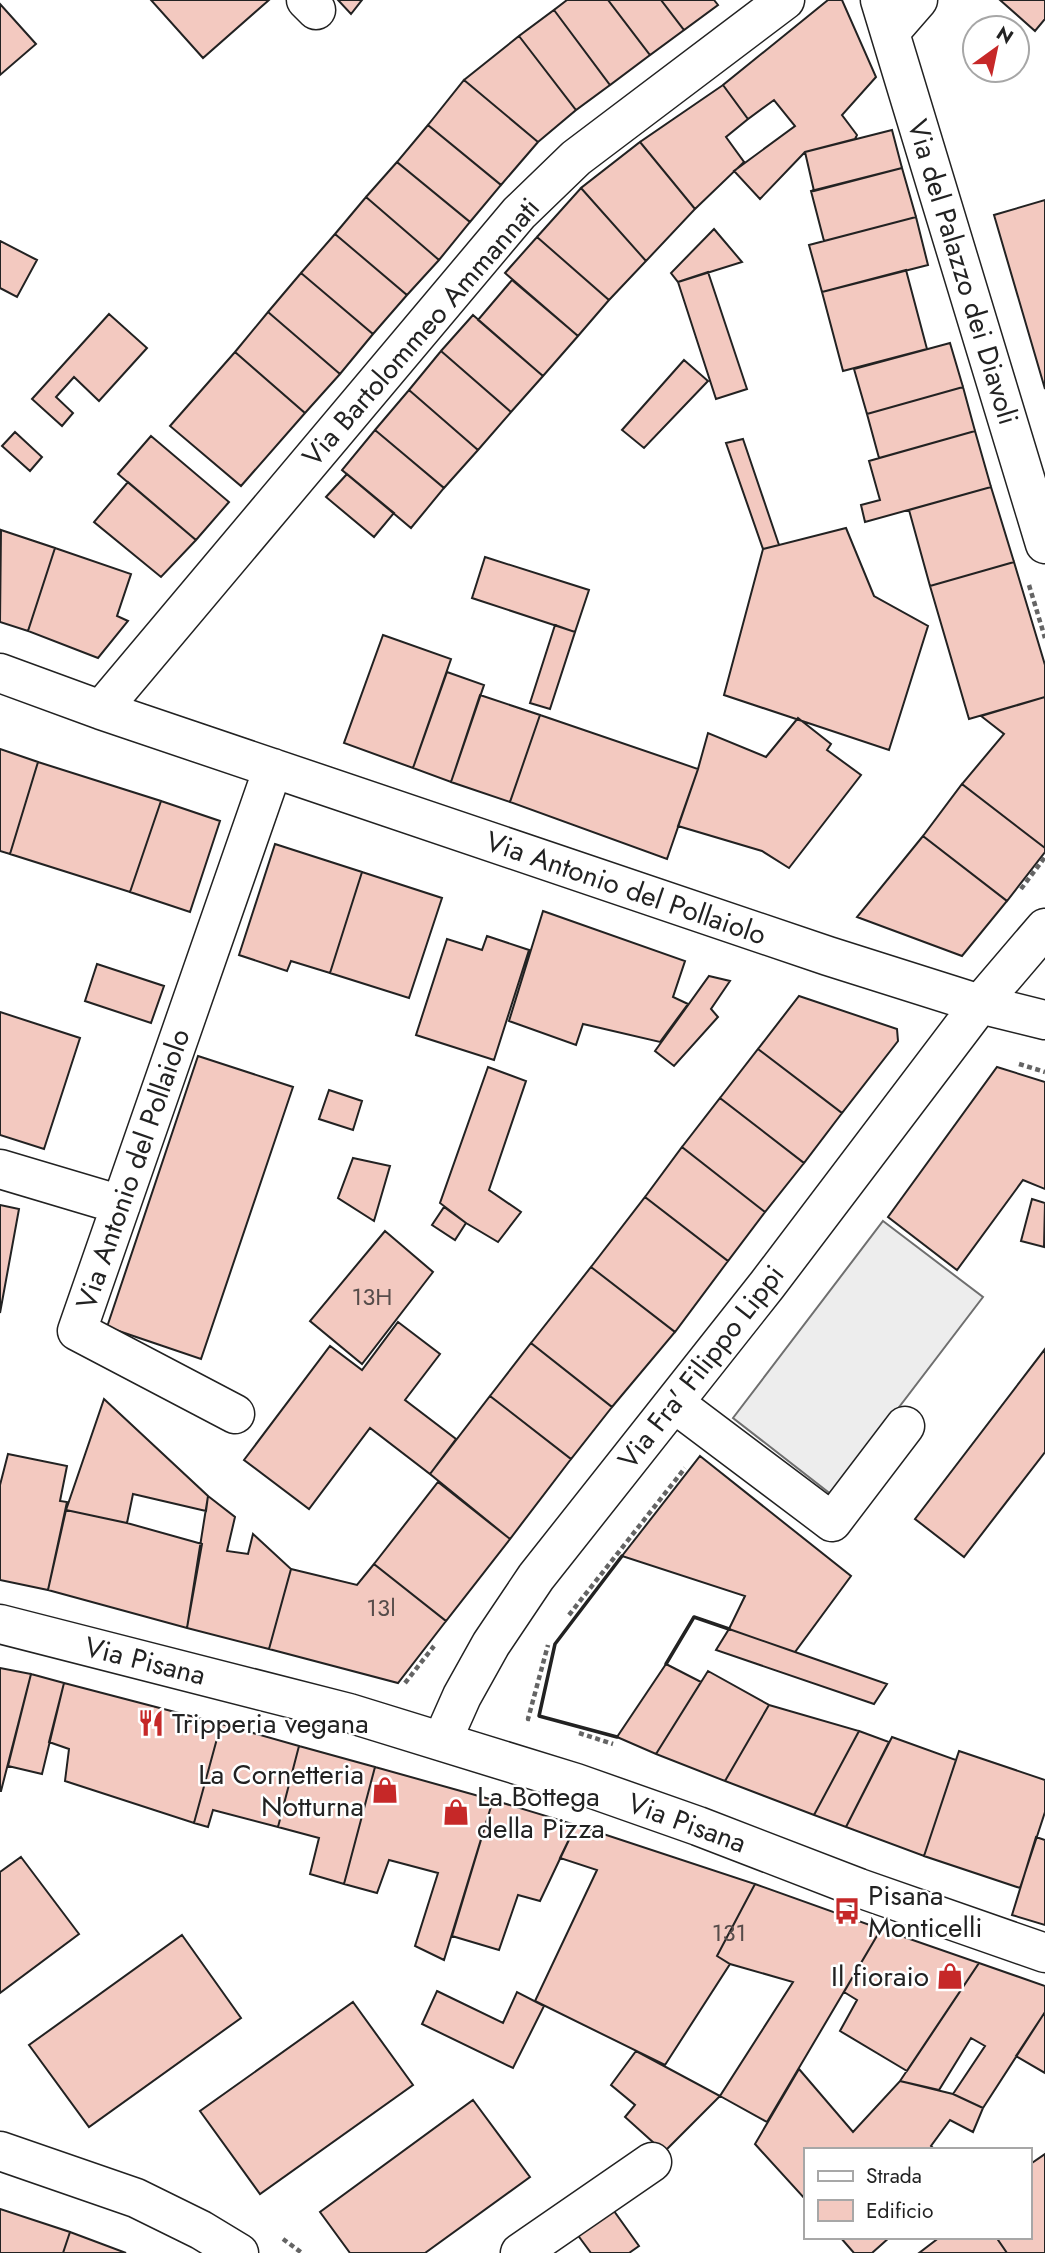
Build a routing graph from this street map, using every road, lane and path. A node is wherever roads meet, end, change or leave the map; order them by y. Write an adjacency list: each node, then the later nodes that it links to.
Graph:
1 (785, 0): 6 (street, Via Bartolommeo Ammannati)
2 (918, 0): 3 (street)
3 (886, 15): 4 (street, Via del Palazzo dei Diavoli)
4 (1045, 544)
5 (0, 673): 6 (street, Via Antonio del Pollaiolo)
6 (101, 710): 7 (street, Via Antonio del Pollaiolo)
7 (273, 768): 9 (street, Via Antonio del Pollaiolo); 12 (street, Via Antonio del Pollaiolo)
8 (1045, 928): 9 (street, Via Fra' Filippo Lippi)
9 (980, 1004): 10 (street, Via Antonio del Pollaiolo); 13 (street, Via Fra' Filippo Lippi)
10 (1045, 1020)
11 (0, 1170): 12 (street)
12 (121, 1205): 14 (street, Via Antonio del Pollaiolo)
13 (674, 1403): 15 (street); 17 (street, Via Fra' Filippo Lippi)
14 (235, 1414)
15 (905, 1426)
16 (0, 1624): 17 (street, Via Pisana)
17 (442, 1741): 18 (street, Via Pisana)
18 (1045, 1953)
19 (0, 2151): 21 (street)
20 (652, 2162): 22 (street)
21 (239, 2253)
22 (520, 2253)

